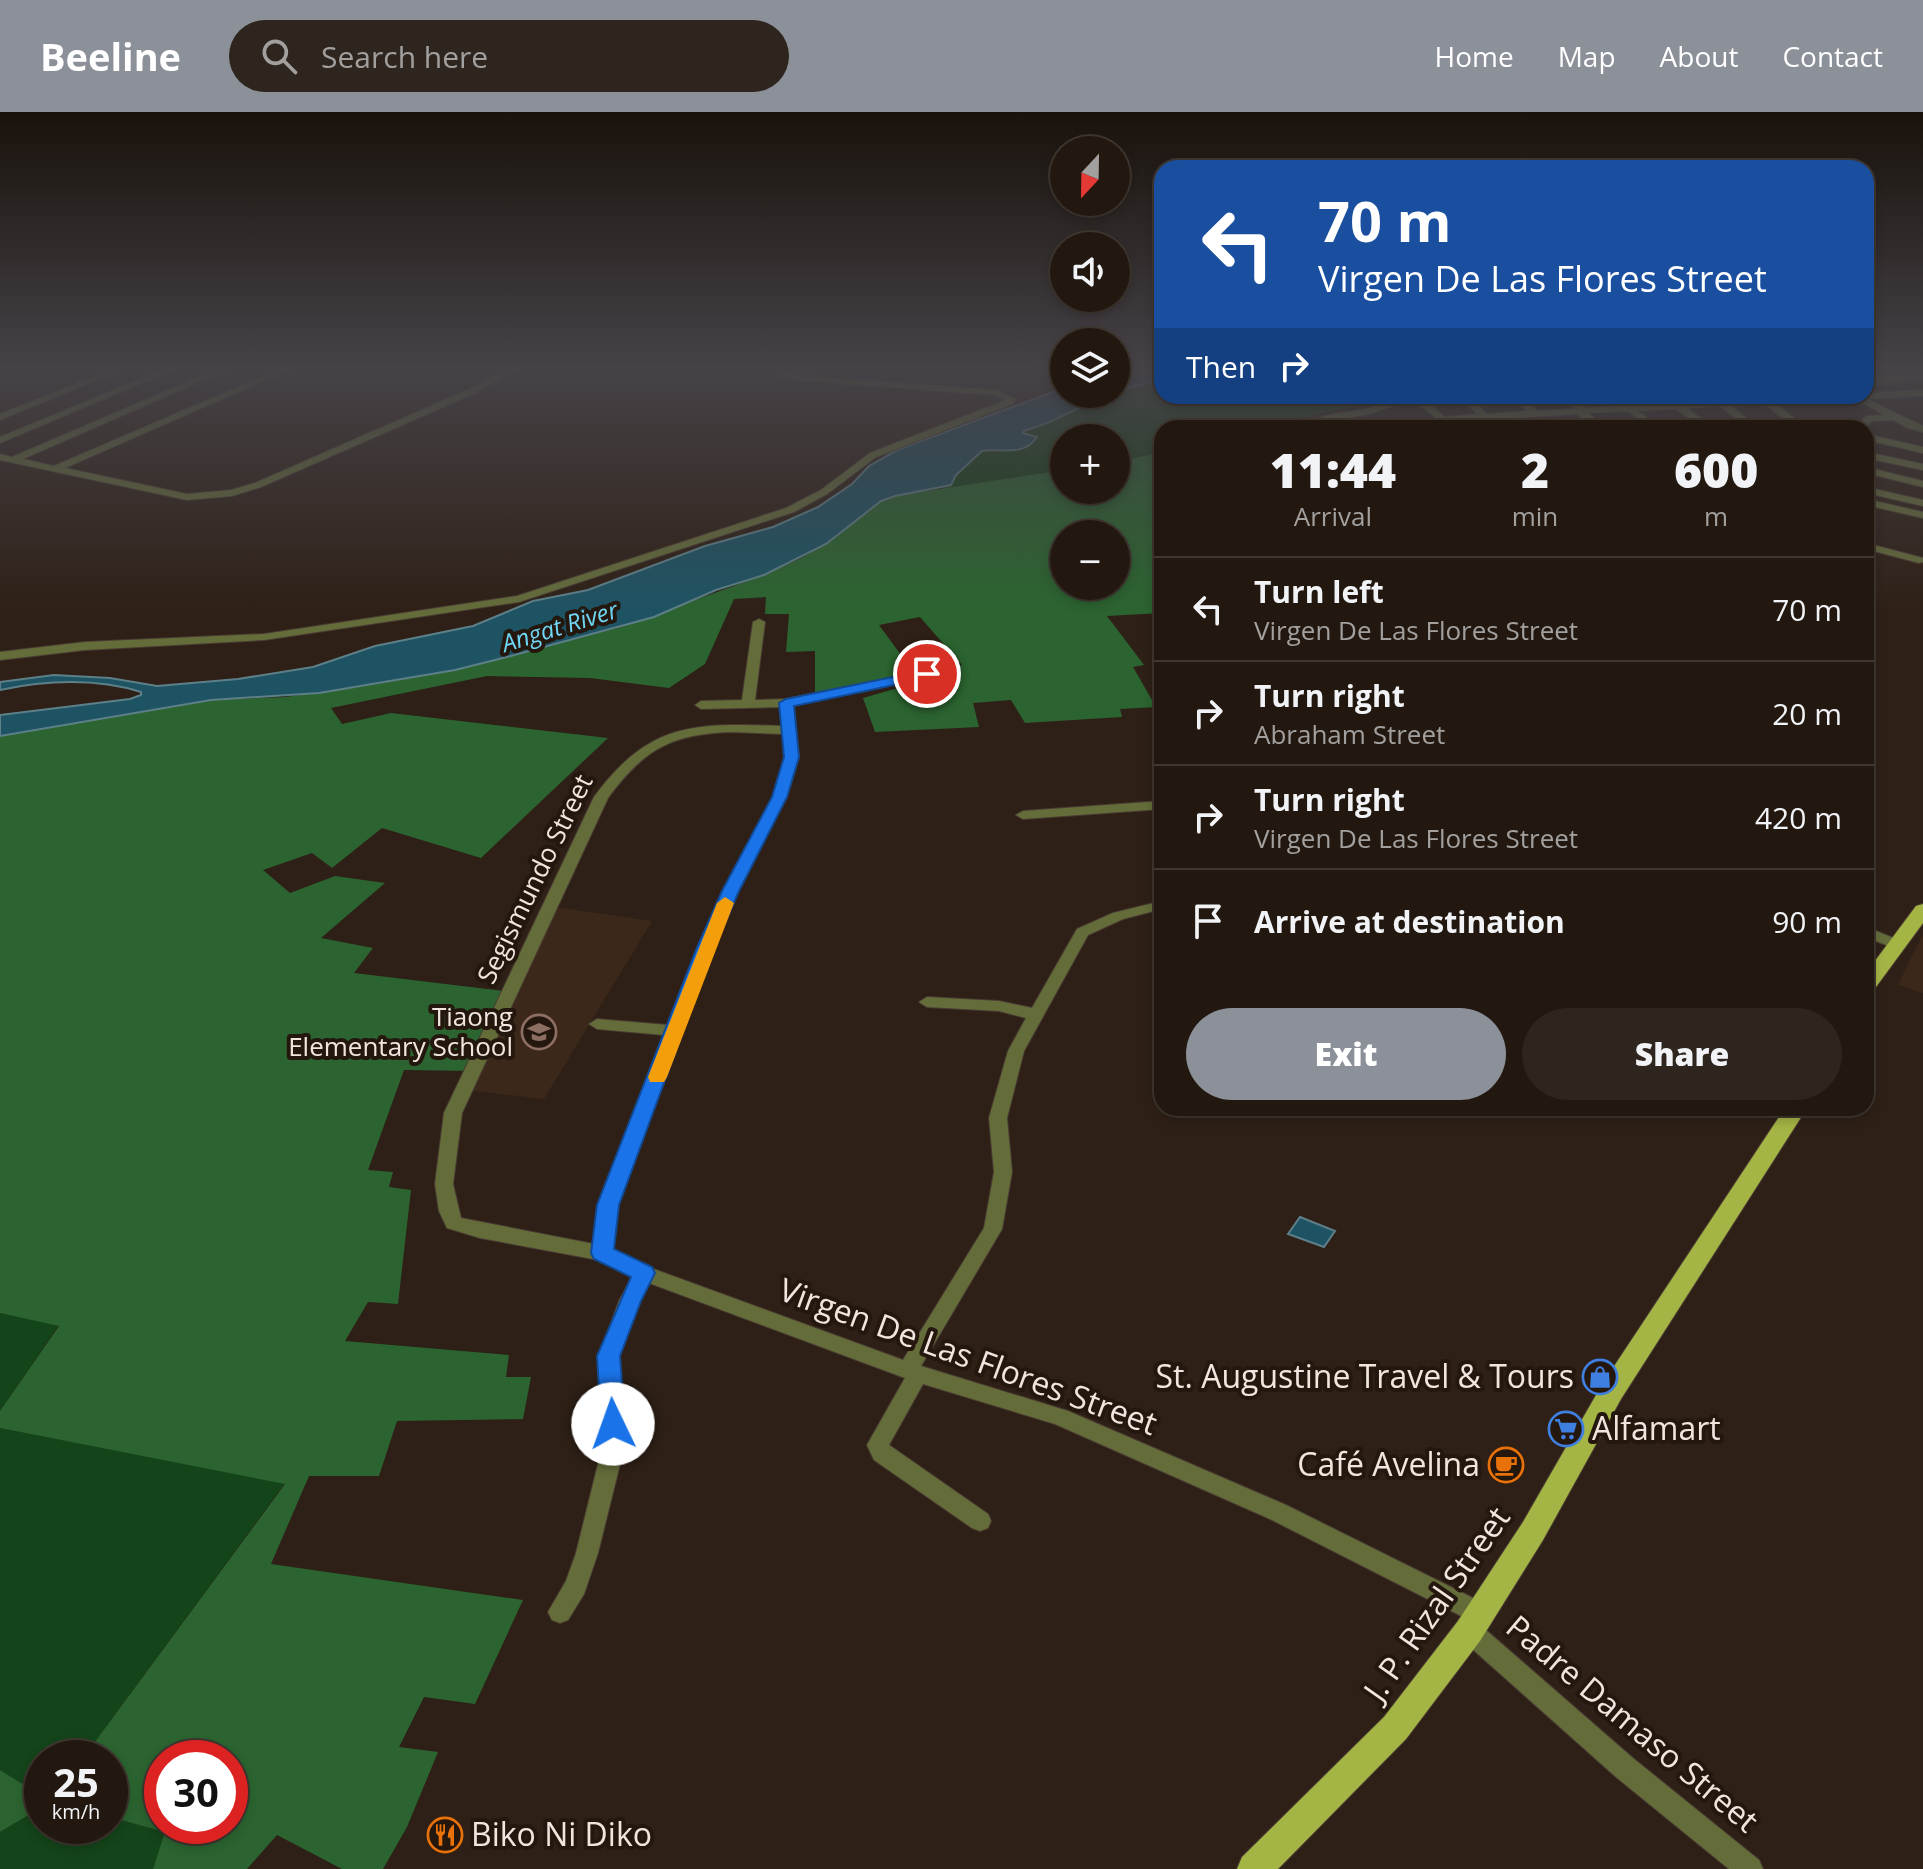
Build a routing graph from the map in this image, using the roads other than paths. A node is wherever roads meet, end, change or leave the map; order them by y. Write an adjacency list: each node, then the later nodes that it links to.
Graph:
1 (36, 449): 7 (street)
2 (101, 449): 10 (street)
3 (340, 449): 10 (street)
4 (889, 449): 21 (street)
5 (0, 457): 7 (street)
6 (1874, 457): 9 (street)
7 (13, 459): 8 (street); 10 (street)
8 (0, 465)
9 (1923, 467)
10 (55, 469)
11 (1874, 472): 12 (street)
12 (1923, 484)
13 (1874, 492): 14 (street)
14 (1923, 503)
15 (1874, 504): 16 (street)
16 (1923, 515)
17 (1874, 548): 18 (street)
18 (1919, 560)
19 (759, 622): 23 (street)
20 (937, 647): 22 (street)
21 (0, 656)
22 (786, 703): 23 (street); 25 (street)
23 (748, 704): 24 (street)
24 (701, 705)
25 (790, 730): 36 (street); 38 (street, Segismundo Street)
26 (1154, 806): 27 (street)
27 (1023, 815)
28 (1154, 907): 34 (street)
29 (1923, 910): 31 (main road)
30 (1874, 935): 31 (street)
31 (1896, 944): 32 (main road)
32 (1874, 976)
33 (927, 1002): 34 (street)
34 (1038, 1015): 40 (street)
35 (597, 1024): 36 (street)
36 (674, 1031): 38 (street)
37 (1791, 1116): 43 (main road, J. P. Rizal Street)
38 (602, 1253): 39 (street, Virgen De Las Flores Street)
39 (644, 1273): 40 (street, Virgen De Las Flores Street); 42 (street)
40 (913, 1372): 41 (street); 43 (street, Virgen De Las Flores Street)
41 (980, 1521)
42 (560, 1612)
43 (1475, 1623): 44 (main road, J. P. Rizal Street); 45 (street, Padre Damaso Street)
44 (1254, 1869)
45 (1750, 1869)

